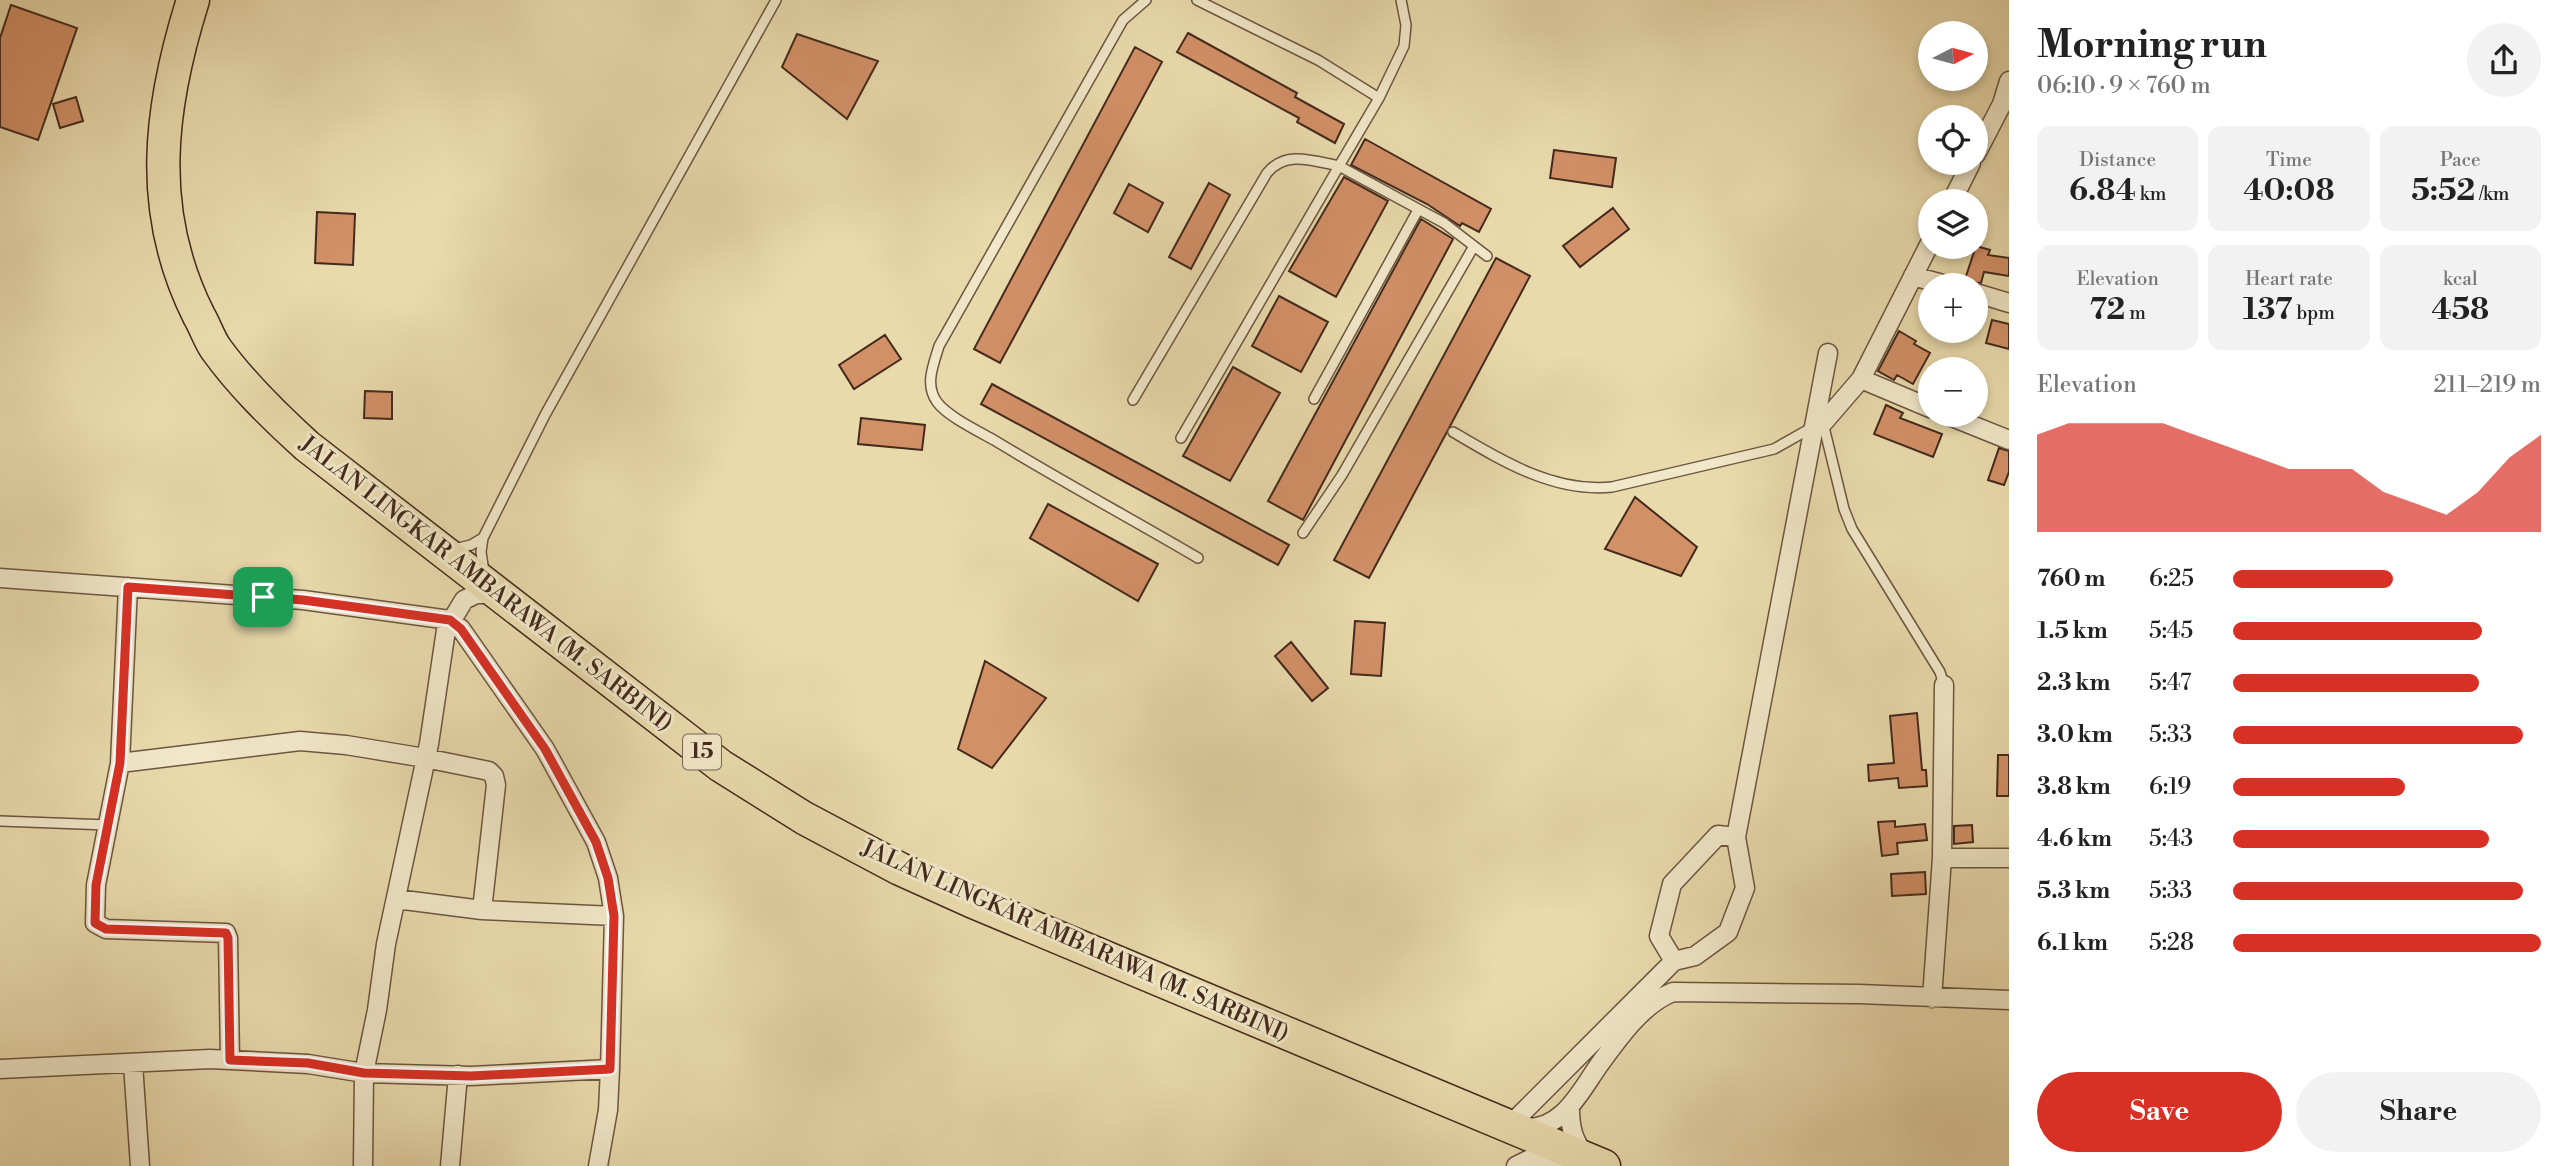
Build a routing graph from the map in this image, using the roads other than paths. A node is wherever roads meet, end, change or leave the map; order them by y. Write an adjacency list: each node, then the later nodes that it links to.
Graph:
1 (193, 0): 30 (highway, JALAN LINGKAR AMBARAWA (M. SARBINI) / 15)
2 (776, 0): 29 (lane)
3 (1146, 0): 31 (lane)
4 (1197, 0): 7 (lane)
5 (1401, 0): 7 (lane)
6 (2009, 81): 8 (street)
7 (1379, 99): 9 (lane)
8 (1988, 131)
9 (1339, 166): 10 (lane); 21 (lane); 26 (lane)
10 (1418, 210): 11 (lane); 20 (lane)
11 (1474, 246): 12 (lane); 28 (lane)
12 (1488, 256)
13 (1922, 259): 14 (street)
14 (1913, 276): 15 (street); 19 (street)
15 (1918, 277)
16 (1988, 297): 17 (street)
17 (2009, 303)
18 (1828, 353): 23 (street)
19 (1861, 379): 22 (street); 23 (street)
20 (1314, 399)
21 (1133, 400)
22 (1918, 403)
23 (1819, 425): 25 (lane); 36 (lane); 41 (street)
24 (1977, 427): 27 (street)
25 (1453, 432)
26 (1181, 438)
27 (2009, 440)
28 (1303, 533)
29 (483, 538): 30 (lane); 34 (lane)
30 (444, 553): 34 (highway, JALAN LINGKAR AMBARAWA (M. SARBINI) / 15)
31 (1198, 558)
32 (0, 578): 33 (street)
33 (128, 587): 35 (street); 38 (street)
34 (485, 594): 35 (street); 57 (highway, JALAN LINGKAR AMBARAWA (M. SARBINI) / 15)
35 (450, 620): 37 (street); 46 (street)
36 (1944, 685): 42 (street)
37 (425, 758): 38 (street); 44 (street); 45 (street)
38 (120, 763): 40 (street)
39 (0, 821): 40 (lane)
40 (108, 825): 50 (street)
41 (1736, 836): 47 (street); 47 (street)
42 (1942, 858): 43 (street); 48 (street)
43 (2009, 858)
44 (396, 899): 45 (street); 54 (street)
45 (482, 911): 46 (street)
46 (614, 916): 53 (street)
47 (1674, 961): 57 (street)
48 (1932, 998): 49 (street); 56 (street)
49 (2009, 1000)
50 (230, 1060): 51 (street); 54 (street)
51 (133, 1064): 52 (street); 59 (street)
52 (0, 1069)
53 (610, 1069): 55 (street); 62 (street)
54 (364, 1073): 55 (street); 60 (street)
55 (458, 1075): 61 (street)
56 (1570, 1108): 57 (street); 58 (street)
57 (1509, 1126): 58 (highway, JALAN LINGKAR AMBARAWA (M. SARBINI) / 15); 63 (street)
58 (1596, 1164): 63 (street)
59 (141, 1166)
60 (363, 1166)
61 (450, 1166)
62 (598, 1166)
63 (1514, 1166)

